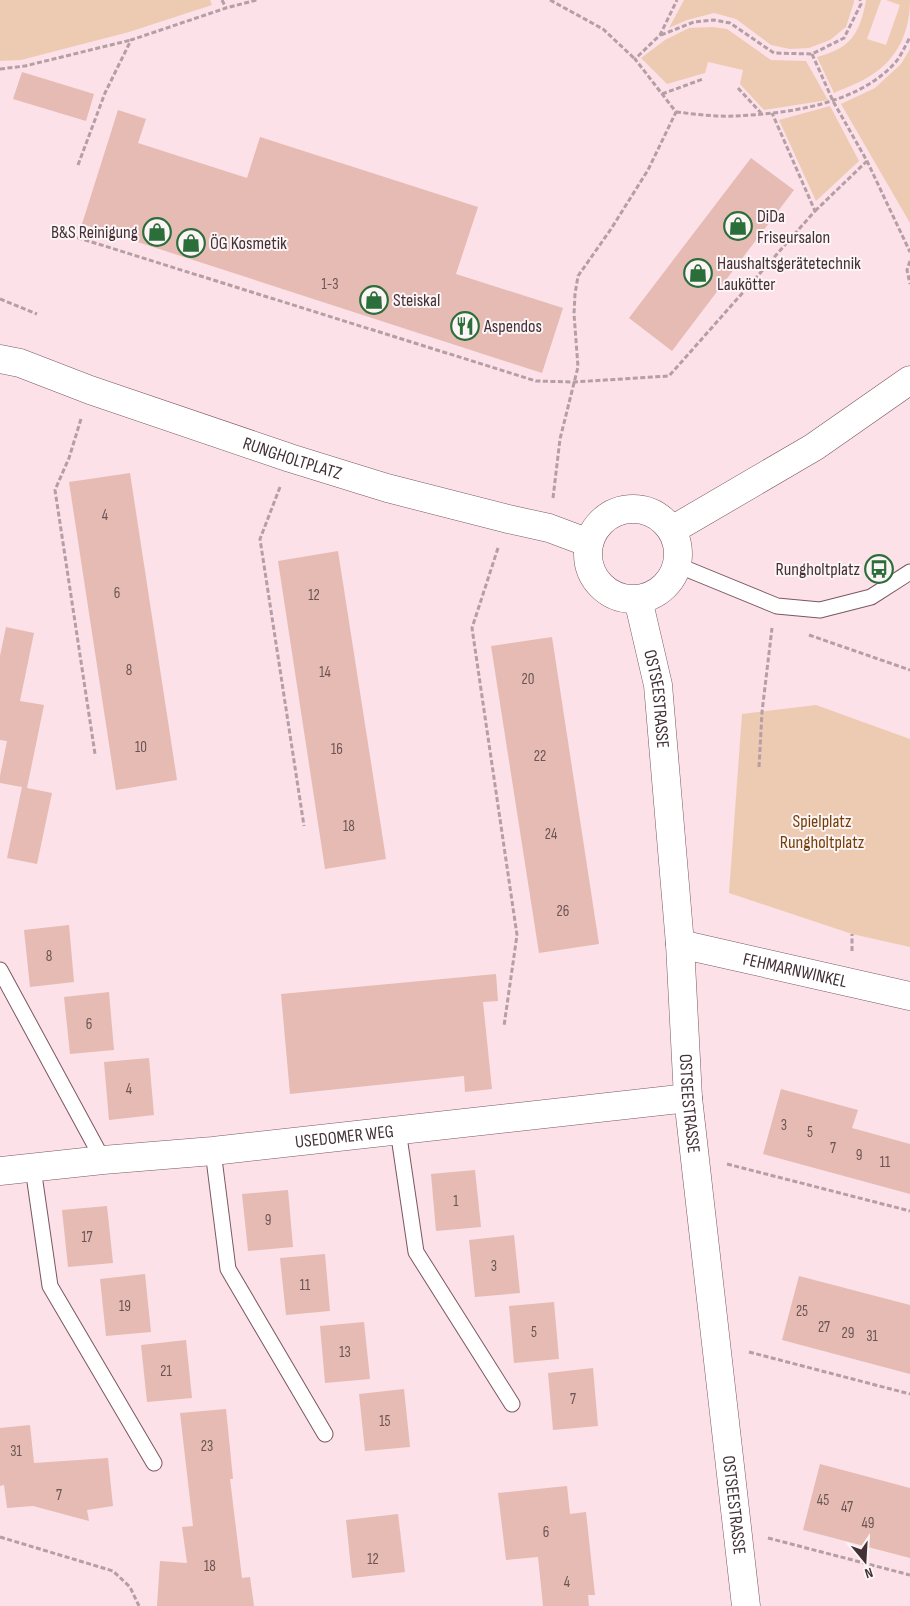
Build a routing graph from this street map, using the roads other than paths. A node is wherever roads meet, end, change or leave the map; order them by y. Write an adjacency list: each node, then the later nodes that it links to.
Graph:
1 (0, 359): 4 (street, RUNGHOLTPLATZ)
2 (910, 380): 3 (street)
3 (672, 530): 4 (street); 5 (street)
4 (589, 543): 7 (street)
5 (677, 565): 6 (lane); 7 (street)
6 (910, 572)
7 (638, 599): 8 (street, OSTSEESTRASSE)
8 (680, 944): 10 (street, FEHMARNWINKEL); 11 (street, OSTSEESTRASSE)
9 (0, 970): 14 (lane)
10 (910, 996)
11 (688, 1098): 12 (street, USEDOMER WEG); 20 (street, OSTSEESTRASSE)
12 (398, 1130): 13 (street, USEDOMER WEG); 17 (lane)
13 (213, 1151): 14 (street, USEDOMER WEG); 18 (lane)
14 (103, 1160): 15 (street, USEDOMER WEG)
15 (33, 1168): 16 (street, USEDOMER WEG); 19 (lane)
16 (0, 1171)
17 (512, 1404)
18 (326, 1434)
19 (154, 1463)
20 (746, 1606)

